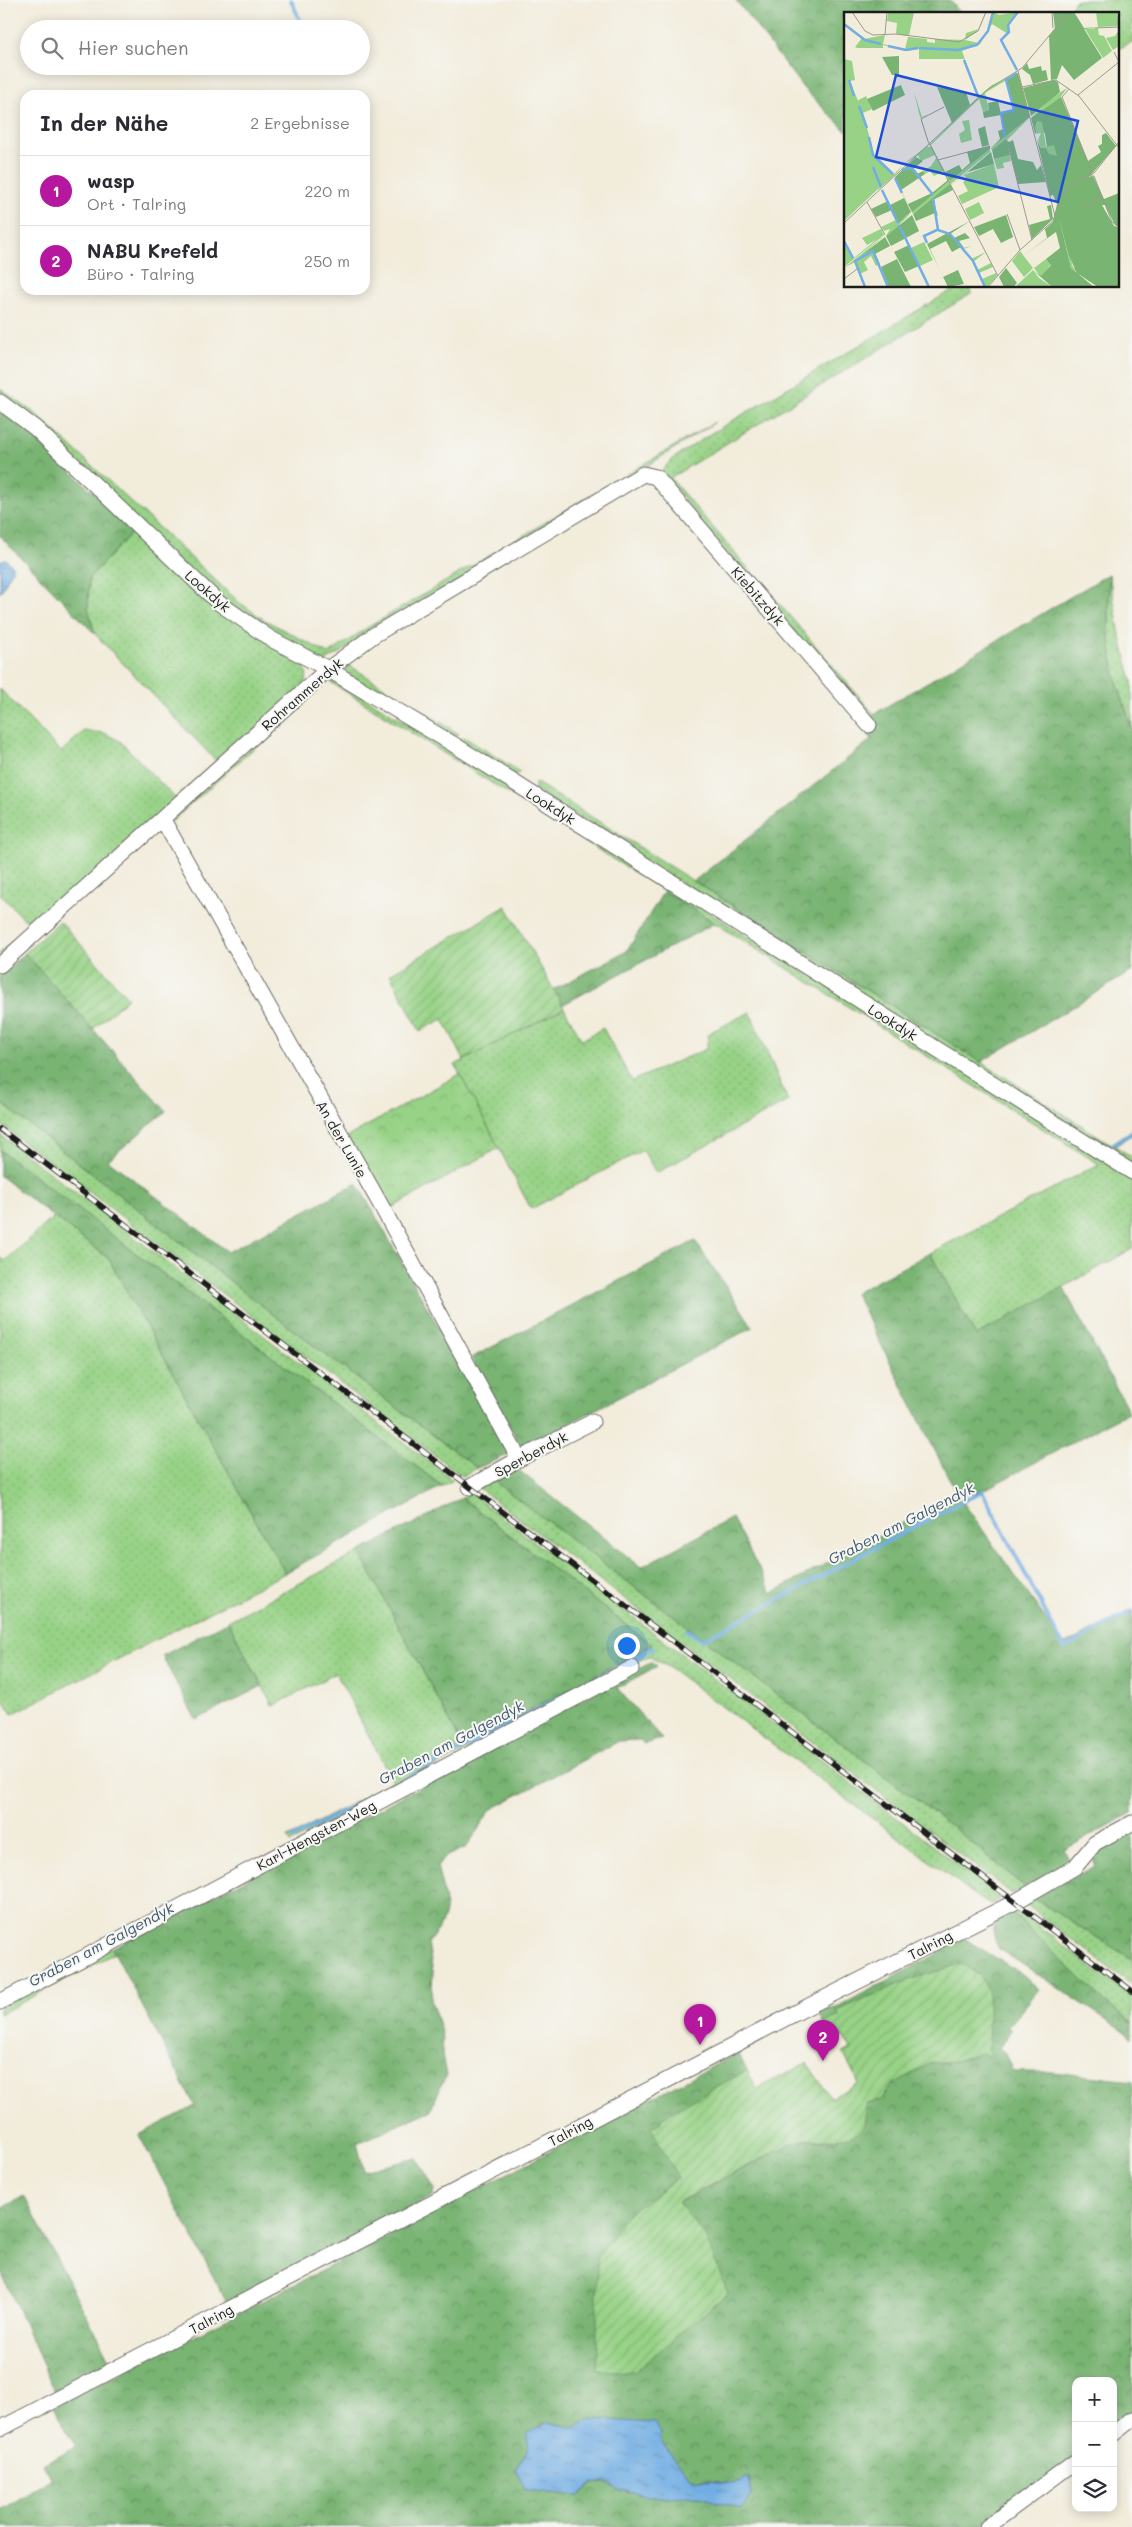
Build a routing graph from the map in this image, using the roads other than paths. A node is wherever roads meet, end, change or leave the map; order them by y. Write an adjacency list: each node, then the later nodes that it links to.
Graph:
1 (0, 402): 3 (street, Lookdyk)
2 (643, 474): 3 (street, Rohrammerdyk); 4 (street, Kiebitzdyk)
3 (328, 669): 5 (street, Rohrammerdyk); 7 (street, Lookdyk)
4 (869, 725)
5 (163, 820): 6 (street, Rohrammerdyk); 9 (street, An der Lunie)
6 (0, 965)
7 (1132, 1172)
8 (592, 1422): 9 (street, Sperberdyk)
9 (519, 1459): 10 (street, Sperberdyk)
10 (470, 1487)
11 (632, 1668): 13 (street, Karl-Hengsten-Weg)
12 (1132, 1823): 15 (street, Talring)
13 (0, 2002)
14 (1132, 2420): 16 (street)
15 (0, 2429)
16 (1117, 2431)
17 (1072, 2464): 18 (street)
18 (987, 2527)

